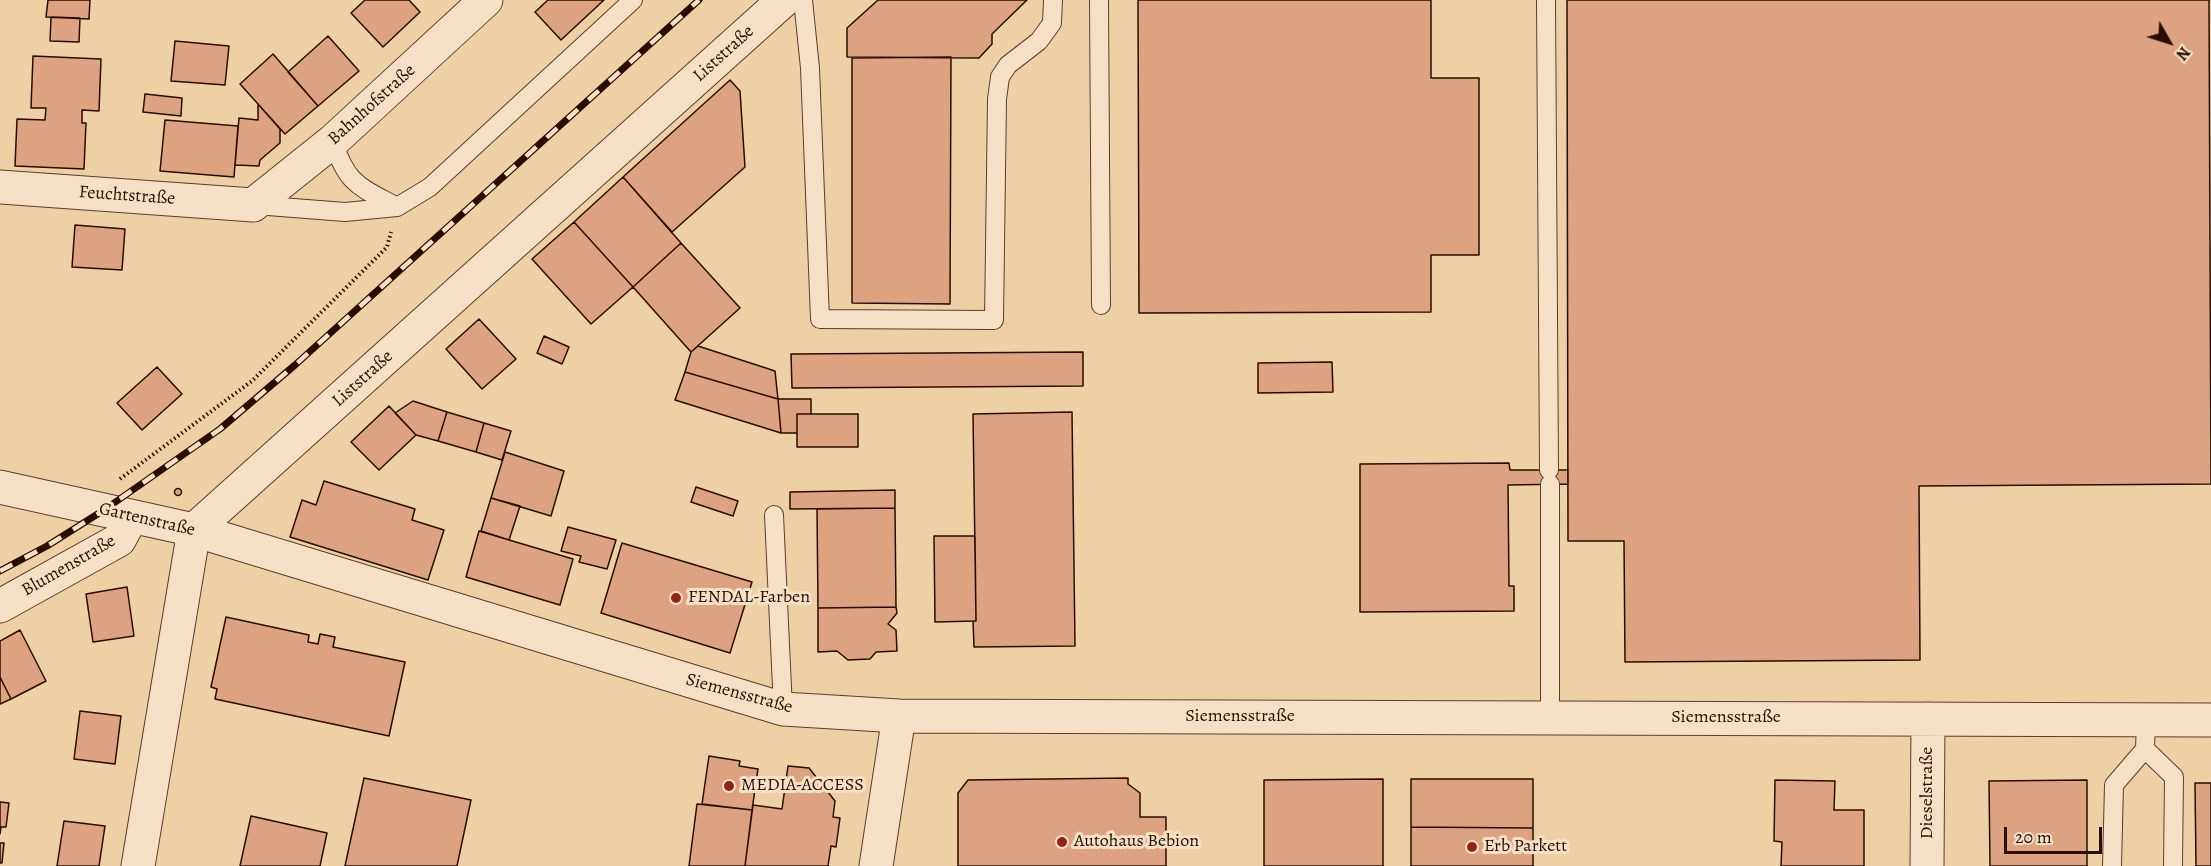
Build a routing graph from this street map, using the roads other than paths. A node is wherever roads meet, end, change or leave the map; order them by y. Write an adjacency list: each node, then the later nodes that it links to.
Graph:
1 (486, 0): 8 (street, Bahnhofstraße)
2 (633, 0): 11 (lane)
3 (784, 0): 16 (street, Liststraße)
4 (804, 0): 5 (lane)
5 (1053, 0)
6 (1099, 0): 12 (lane)
7 (1545, 0): 21 (lane)
8 (333, 141): 10 (street, Bahnhofstraße); 11 (lane)
9 (0, 187): 10 (street, Feuchtstraße)
10 (253, 205): 11 (lane)
11 (397, 207)
12 (1101, 305)
13 (0, 487): 15 (street, Gartenstraße)
14 (774, 515): 19 (lane)
15 (131, 518): 16 (street, Gartenstraße); 18 (street, Blumenstraße)
16 (194, 530): 17 (street, Gartenstraße); 25 (street)
17 (292, 560): 19 (street, Siemensstraße)
18 (0, 606)
19 (783, 709): 20 (street, Siemensstraße)
20 (899, 716): 21 (street, Siemensstraße); 26 (street)
21 (1550, 718): 22 (street, Siemensstraße)
22 (1928, 719): 24 (street, Siemensstraße); 27 (street, Dieselstraße)
23 (2211, 720): 24 (street, Siemensstraße)
24 (2145, 734): 28 (lane); 29 (lane)
25 (138, 866)
26 (876, 866)
27 (1927, 866)
28 (2112, 866)
29 (2173, 866)

